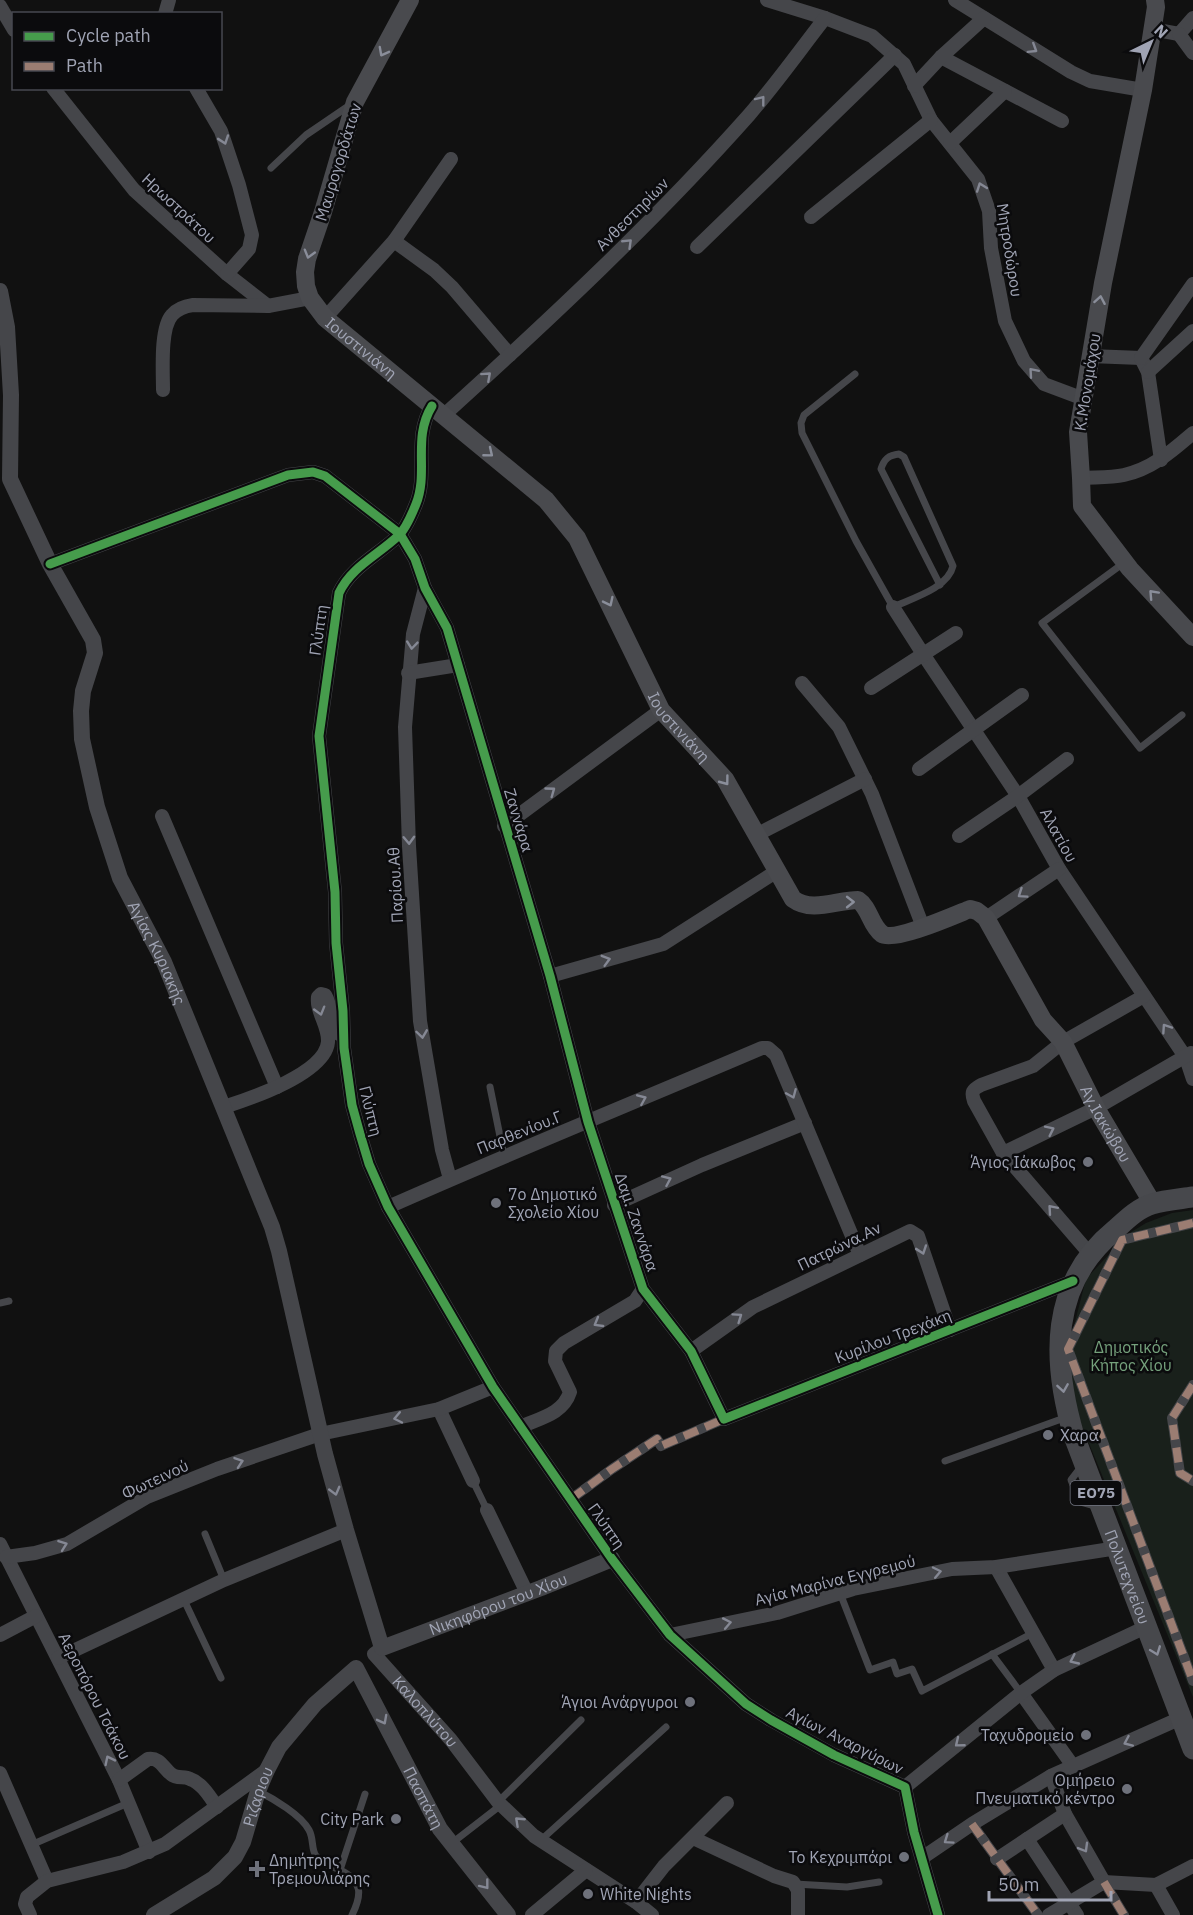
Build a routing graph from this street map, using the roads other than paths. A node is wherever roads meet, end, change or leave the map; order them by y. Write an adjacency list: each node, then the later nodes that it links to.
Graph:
1 (410, 0): 20 (main road, Μαυρογορδάτων, one-way to 20)
2 (767, 0): 6 (street, Μητροδώρου)
3 (955, 0): 7 (street)
4 (1155, 0): 10 (main road, Κ.Μονομάχου)
5 (0, 6): 9 (street)
6 (825, 18): 13 (street, Μητροδώρου); 36 (street, Ανθεστηρίων, one-way to 6)
7 (984, 18): 14 (street); 18 (street, one-way to 18)
8 (1193, 18): 11 (street)
9 (12, 27)
10 (1152, 29): 11 (street); 18 (main road, Κ.Μονομάχου)
11 (1179, 34): 12 (street)
12 (1193, 53)
13 (895, 55): 15 (street, Μητροδώρου); 28 (street)
14 (941, 57): 15 (street); 19 (street)
15 (914, 86): 21 (street, Μητροδώρου)
16 (55, 90): 29 (street, Ηρωστράτου)
17 (197, 90): 29 (street, one-way to 29)
18 (1143, 90): 37 (main road, Κ.Μονομάχου, one-way to 18)
19 (1005, 91): 22 (street); 23 (street)
20 (355, 102): 25 (lane); 32 (main road, Μαυρογορδάτων, one-way to 32)
21 (931, 120): 23 (street, Μητροδώρου); 26 (street)
22 (1062, 121)
23 (950, 143): 42 (street, Μητροδώρου, one-way to 23)
24 (451, 159): 27 (street)
25 (271, 168)
26 (811, 217)
27 (394, 241): 34 (street); 36 (street)
28 (697, 247)
29 (227, 274): 33 (street, Ηρωστράτου)
30 (1193, 284): 38 (street)
31 (0, 291): 47 (street)
32 (310, 298): 33 (street); 34 (main road, Ιουστινιάνη)
33 (268, 306): 41 (street)
34 (325, 318): 43 (main road, Ιουστινιάνη)
35 (1193, 331): 39 (street)
36 (510, 355): 43 (street, Ανθεστηρίων, one-way to 36)
37 (1090, 356): 38 (street); 42 (main road, Κ.Μονομάχου)
38 (1141, 358): 39 (street)
39 (1148, 372): 45 (street)
40 (855, 374): 53 (lane)
41 (162, 390)
42 (1084, 399): 46 (main road, Κ.Μονομάχου)
43 (437, 411): 48 (street); 62 (main road, Ιουστινιάνη, one-way to 62)
44 (1193, 433): 45 (street)
45 (1161, 460): 46 (street)
46 (1081, 478): 49 (main road, Κ.Μονομάχου)
47 (5, 480): 50 (street, Αγίας Κυριακής)
48 (400, 534): 50 (street); 52 (street, Ζαννάρα); 80 (street, Γλύπτη)
49 (1125, 562): 55 (main road, Κ.Μονομάχου, one-way to 49); 63 (lane)
50 (50, 564): 85 (street, Αγίας Κυριακής)
51 (940, 585): 51 (lane); 53 (lane)
52 (425, 588): 57 (street, Ζαννάρα); 58 (street, Παρίου.Αθ, one-way to 58)
53 (893, 607): 56 (street, Αλατίου)
54 (956, 633): 56 (street)
55 (1193, 637)
56 (923, 654): 60 (street); 64 (street, Αλατίου)
57 (458, 666): 58 (street); 70 (street, Ζαννάρα)
58 (408, 673): 91 (street, Παρίου.Αθ, one-way to 91)
59 (802, 683): 67 (street)
60 (871, 688)
61 (1022, 695): 64 (street)
62 (661, 710): 70 (street, one-way to 62); 71 (main road, Ιουστινιάνη, one-way to 71)
63 (1182, 715)
64 (974, 728): 66 (street); 68 (street, Αλατίου)
65 (1067, 759): 68 (street)
66 (919, 769)
67 (865, 779): 71 (street); 76 (street)
68 (1018, 796): 72 (street); 73 (street, Αλατίου)
69 (162, 816): 84 (street)
70 (504, 826): 77 (street, Ζαννάρα)
71 (758, 834): 74 (main road, Ιουστινιάνη)
72 (959, 836)
73 (1059, 869): 75 (street, one-way to 75); 78 (street, Αλατίου)
74 (777, 871): 76 (main road, Ιουστινιάνη, one-way to 76); 77 (street, one-way to 74)
75 (986, 918): 76 (main road, Ιουστινιάνη); 79 (main road)
76 (923, 927)
77 (550, 976): 87 (street, Ζαννάρα)
78 (1144, 996): 79 (street); 81 (street, Αλατίου, one-way to 78)
79 (1063, 1042): 86 (main road, Αγ.Ιακώβου); 89 (street)
80 (344, 1048): 84 (street, one-way to 84); 95 (street, Γλύπτη)
81 (1189, 1055): 82 (street, Αλατίου); 86 (street)
82 (1193, 1079)
83 (490, 1087): 90 (lane)
84 (277, 1088): 85 (street)
85 (224, 1107): 111 (street, Αγίας Κυριακής)
86 (1096, 1108): 89 (street, one-way to 86); 93 (main road, Αγ.Ιακώβου)
87 (588, 1122): 88 (street, Παρθενίου.Γ, one-way to 88); 90 (street, Παρθενίου.Γ); 94 (street, Δαμ. Ζαννάρα)
88 (805, 1123): 94 (street, one-way to 88); 98 (street)
89 (1003, 1152): 97 (street, one-way to 89)
90 (504, 1155): 91 (street, Παρθενίου.Γ)
91 (450, 1179): 95 (street, Παρθενίου.Γ)
92 (1193, 1197): 93 (main road, ΕΟ75)
93 (1153, 1204): 97 (main road, Πολυτεχνείου / ΕΟ75)
94 (614, 1205): 100 (street, Δαμ. Ζαννάρα)
95 (388, 1207): 106 (street, Γλύπτη)
96 (1193, 1223): 137 (street)
97 (1090, 1254): 99 (main road, Πολυτεχνείου / ΕΟ75)
98 (860, 1255): 103 (street, Πατρώνα.Αν, one-way to 103); 104 (street, Πατρώνα.Αν, one-way to 98)
99 (1073, 1281): 103 (street, Κυρίλου Τρεχάκη); 108 (main road, Πολυτεχνείου / ΕΟ75, one-way to 108)
100 (644, 1289): 104 (street, Δαμ. Ζαννάρα); 110 (street, one-way to 110)
101 (9, 1301): 102 (lane)
102 (0, 1303)
103 (950, 1330): 109 (street, Κυρίλου Τρεχάκη)
104 (691, 1351): 109 (street, Δαμ. Ζαννάρα)
105 (1193, 1385): 114 (street)
106 (493, 1387): 107 (street, Φωτεινού); 110 (street, Γλύπτη)
107 (439, 1409): 111 (street, Φωτεινού, one-way to 111); 113 (street)
108 (1068, 1417): 112 (lane); 119 (main road, Πολυτεχνείου / ΕΟ75)
109 (724, 1419): 115 (street, Κυρίλου Τρεχάκη)
110 (520, 1427): 115 (street, Γλύπτη)
111 (320, 1434): 117 (street, Καλοπλύτου, one-way to 117); 120 (street, Φωτεινού, one-way to 111)
112 (945, 1461)
113 (473, 1481): 116 (lane)
114 (1193, 1482)
115 (570, 1500): 121 (street, Γλύπτη)
116 (487, 1510): 124 (street)
117 (346, 1530): 123 (street); 132 (street, Καλοπλύτου)
118 (205, 1534): 123 (lane)
119 (1117, 1548): 122 (street, Αγία Μαρίνα Εγγρεμού); 128 (main road, Πολυτεχνείου / ΕΟ75)
120 (3, 1551): 127 (street, Αεροπόρου Τσάκου)
121 (612, 1559): 124 (street, Νικηφόρου του Χίου); 131 (street, Γλύπτη)
122 (996, 1567): 125 (street, Αγία Μαρίνα Εγγρεμού, one-way to 122); 129 (street)
123 (224, 1580): 126 (street)
124 (527, 1593): 132 (street, Νικηφόρου του Χίου)
125 (840, 1593): 131 (street, Αγία Μαρίνα Εγγρεμού, one-way to 125); 133 (lane)
126 (184, 1600): 134 (street); 138 (lane)
127 (36, 1616): 130 (street); 134 (street, Αεροπόρου Τσάκου)
128 (1146, 1627): 136 (street, one-way to 136); 140 (main road, Πολυτεχνείου / ΕΟ75, one-way to 140)
129 (1033, 1633): 133 (lane); 136 (street)
130 (0, 1635)
131 (670, 1635): 149 (street, Αγίων Αναργύρων)
132 (378, 1651): 135 (street); 153 (street, Καλοπλύτου)
133 (992, 1654): 139 (lane)
134 (58, 1658): 148 (street, Αεροπόρου Τσάκου, one-way to 134)
135 (356, 1668): 145 (street, Ριζαριου); 161 (street, Πασπάτη, one-way to 161)
136 (1054, 1670): 139 (street)
137 (1192, 1677)
138 (221, 1678)
139 (1021, 1693): 144 (street); 149 (street, one-way to 149)
140 (1181, 1718): 143 (main road, Πολυτεχνείου / ΕΟ75); 144 (street, one-way to 144)
141 (581, 1720): 153 (lane)
142 (666, 1727): 160 (lane)
143 (1193, 1749)
144 (1073, 1766): 147 (street)
145 (267, 1770): 150 (street, Ριζαριου); 155 (street)
146 (0, 1773): 162 (street)
147 (1052, 1776): 156 (street); 157 (street)
148 (119, 1780): 152 (street, Αεροπόρου Τσάκου); 155 (street)
149 (905, 1787): 164 (street, Αγίων Αναργύρων)
150 (258, 1791): 167 (lane); 177 (street, Ριζαριου)
151 (365, 1794): 167 (lane)
152 (128, 1803): 162 (lane); 163 (street, Αεροπόρου Τσάκου)
153 (499, 1803): 160 (street, Καλοπλύτου, one-way to 153); 161 (lane)
154 (727, 1803): 158 (street)
155 (217, 1807): 163 (street)
156 (1065, 1814): 159 (street); 171 (street, one-way to 171)
157 (972, 1824): 164 (street, one-way to 164); 165 (street)
158 (693, 1838): 172 (street); 174 (street)
159 (1027, 1839): 165 (street); 175 (street)
160 (541, 1840): 168 (street, Καλοπλύτου)
161 (452, 1843): 179 (street, Πασπάτη, one-way to 179)
162 (31, 1845): 169 (street)
163 (149, 1852): 169 (street)
164 (922, 1858): 183 (street, Αγίων Αναργύρων)
165 (996, 1859): 184 (street)
166 (1193, 1866): 173 (street)
167 (340, 1870): 178 (lane)
168 (586, 1870): 174 (street, Καλοπλύτου); 180 (street)
169 (47, 1881): 176 (street)
170 (879, 1882): 172 (lane)
171 (1104, 1882): 173 (street); 175 (street); 187 (street)
172 (795, 1884): 182 (street)
173 (1156, 1885): 188 (street)
174 (636, 1902): 181 (street, Καλοπλύτου)
175 (1069, 1903): 185 (street); 186 (street)
176 (30, 1915)
177 (154, 1915)
178 (352, 1915)
179 (508, 1915)
180 (532, 1915)
181 (652, 1915)
182 (798, 1915)
183 (938, 1915)
184 (1038, 1915)
185 (1049, 1915)
186 (1077, 1915)
187 (1124, 1915)
188 (1173, 1915)

